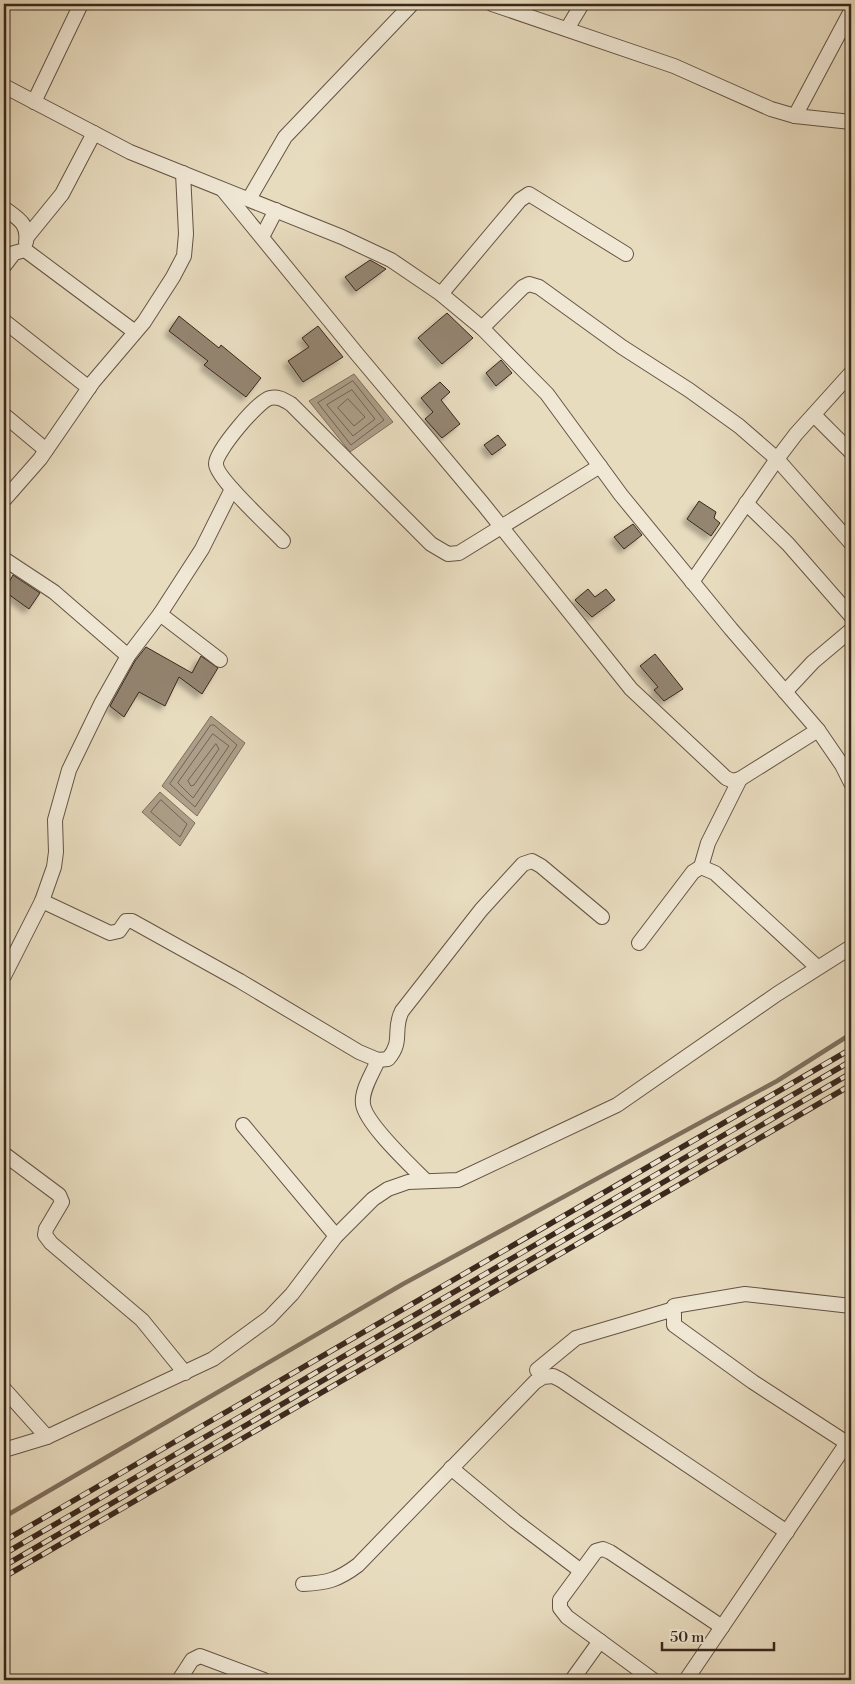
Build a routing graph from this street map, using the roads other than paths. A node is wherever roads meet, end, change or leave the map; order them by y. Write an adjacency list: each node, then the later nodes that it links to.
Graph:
1 (81, 4): 8 (street)
2 (412, 4): 14 (street)
3 (492, 4): 6 (street)
4 (582, 4): 6 (street)
5 (851, 11): 9 (street)
6 (567, 29): 9 (street)
7 (4, 86): 8 (street)
8 (34, 102): 11 (street)
9 (796, 116): 10 (street)
10 (851, 122)
11 (94, 133): 12 (street); 18 (street)
12 (182, 173): 13 (street); 24 (street)
13 (222, 188): 14 (street); 17 (street)
14 (250, 200): 16 (street)
15 (4, 208): 18 (street)
16 (276, 210): 17 (street); 21 (street)
17 (262, 237): 36 (street)
18 (26, 244): 20 (street); 24 (street)
19 (626, 254): 21 (street)
20 (4, 266)
21 (441, 294): 23 (street)
22 (4, 321): 26 (street)
23 (482, 328): 31 (street); 32 (street)
24 (135, 332): 26 (street)
25 (851, 373): 28 (street)
26 (89, 388): 29 (street)
27 (4, 415): 29 (street)
28 (814, 415): 30 (street); 31 (street)
29 (46, 450): 34 (street)
30 (851, 452)
31 (777, 459): 35 (street); 38 (street)
32 (600, 466): 36 (street); 40 (street)
33 (232, 489): 36 (street); 37 (street); 41 (street)
34 (4, 500)
35 (746, 503): 40 (street); 42 (street)
36 (502, 528): 48 (street)
37 (283, 541)
38 (851, 543)
39 (4, 559): 44 (street)
40 (692, 582): 46 (street)
41 (160, 614): 44 (street); 45 (street)
42 (851, 616)
43 (851, 630): 46 (street)
44 (128, 656): 51 (street)
45 (220, 660)
46 (785, 692): 47 (street)
47 (818, 730): 48 (street); 49 (street)
48 (740, 779): 50 (street)
49 (851, 783)
50 (701, 867): 53 (street); 55 (street)
51 (42, 901): 56 (street); 57 (street)
52 (602, 917): 57 (street)
53 (639, 943)
54 (851, 947): 55 (street)
55 (817, 967): 60 (street)
56 (4, 976)
57 (378, 1060): 60 (street)
58 (243, 1125): 61 (street)
59 (4, 1154): 65 (street)
60 (426, 1181): 61 (street)
61 (336, 1236): 65 (street)
62 (851, 1306): 63 (street)
63 (674, 1308): 64 (street); 68 (street)
64 (537, 1370)
65 (185, 1373): 67 (street)
66 (4, 1389): 67 (street)
67 (47, 1437): 69 (street)
68 (849, 1440): 71 (street)
69 (4, 1450)
70 (451, 1468): 71 (street); 72 (street); 73 (street)
71 (787, 1532): 74 (street)
72 (581, 1571): 74 (street); 75 (street)
73 (303, 1584)
74 (722, 1627): 81 (street)
75 (600, 1641): 79 (street); 80 (street)
76 (246, 1677): 77 (street); 78 (street)
77 (179, 1680)
78 (264, 1680)
79 (572, 1680)
80 (653, 1680)
81 (686, 1680)

